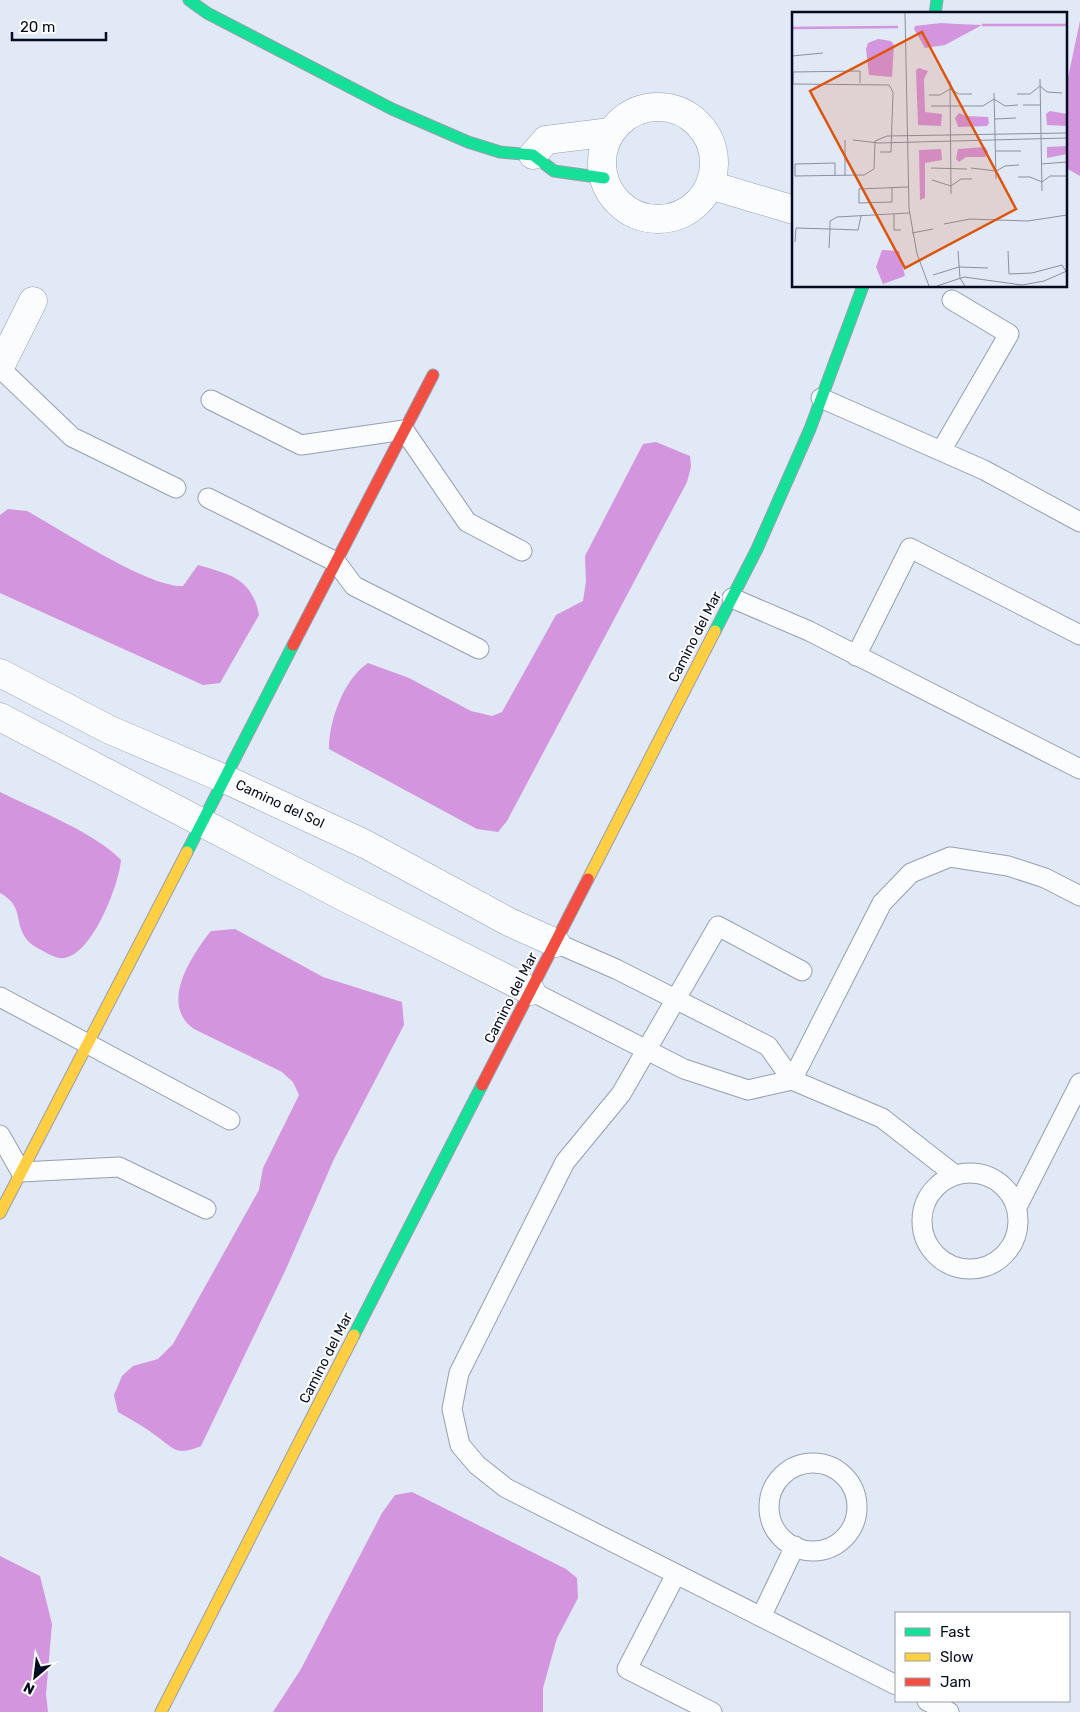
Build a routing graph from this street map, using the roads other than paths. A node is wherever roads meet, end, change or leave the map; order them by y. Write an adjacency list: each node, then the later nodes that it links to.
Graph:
1 (189, 0): 3 (street)
2 (611, 132): 3 (street); 4 (street); 5 (street)
3 (533, 155): 4 (street)
4 (604, 178): 5 (street)
5 (710, 185): 6 (street)
6 (792, 209)
7 (861, 288): 12 (street, Camino del Mar)
8 (952, 300): 15 (lane)
9 (33, 301): 10 (street)
10 (0, 367): 16 (lane)
11 (433, 375): 14 (street)
12 (821, 398): 15 (lane); 21 (street, Camino del Mar)
13 (211, 400): 14 (lane)
14 (404, 430): 19 (lane); 20 (street)
15 (941, 451): 18 (lane)
16 (176, 488)
17 (208, 498): 20 (lane)
18 (1080, 522)
19 (522, 551)
20 (336, 562): 23 (lane); 28 (street)
21 (732, 598): 24 (lane); 31 (street, Camino del Mar)
22 (1080, 635): 24 (lane)
23 (478, 649)
24 (856, 656): 27 (lane)
25 (0, 673): 28 (street, Camino del Sol)
26 (0, 717): 29 (street)
27 (1080, 770)
28 (225, 778): 29 (street); 31 (street, Camino del Sol)
29 (203, 822): 33 (street); 36 (street)
30 (1080, 896): 38 (lane)
31 (556, 943): 33 (street, Camino del Mar); 35 (lane)
32 (802, 970): 35 (lane)
33 (531, 991): 37 (lane); 52 (street, Camino del Mar)
34 (0, 997): 36 (lane)
35 (676, 999): 37 (lane); 38 (lane)
36 (87, 1044): 40 (lane); 42 (street)
37 (647, 1050): 38 (lane); 48 (lane)
38 (792, 1080): 43 (lane)
39 (1080, 1083): 44 (lane)
40 (230, 1120)
41 (0, 1135): 42 (lane)
42 (21, 1172): 45 (lane); 46 (street)
43 (955, 1175): 44 (lane); 44 (lane)
44 (1017, 1207)
45 (206, 1209)
46 (0, 1213)
47 (795, 1546): 47 (lane); 49 (lane)
48 (676, 1574): 49 (lane); 53 (lane)
49 (761, 1617): 50 (lane)
50 (895, 1684)
51 (929, 1702): 54 (lane)
52 (161, 1712)
53 (712, 1712)
54 (949, 1712)

